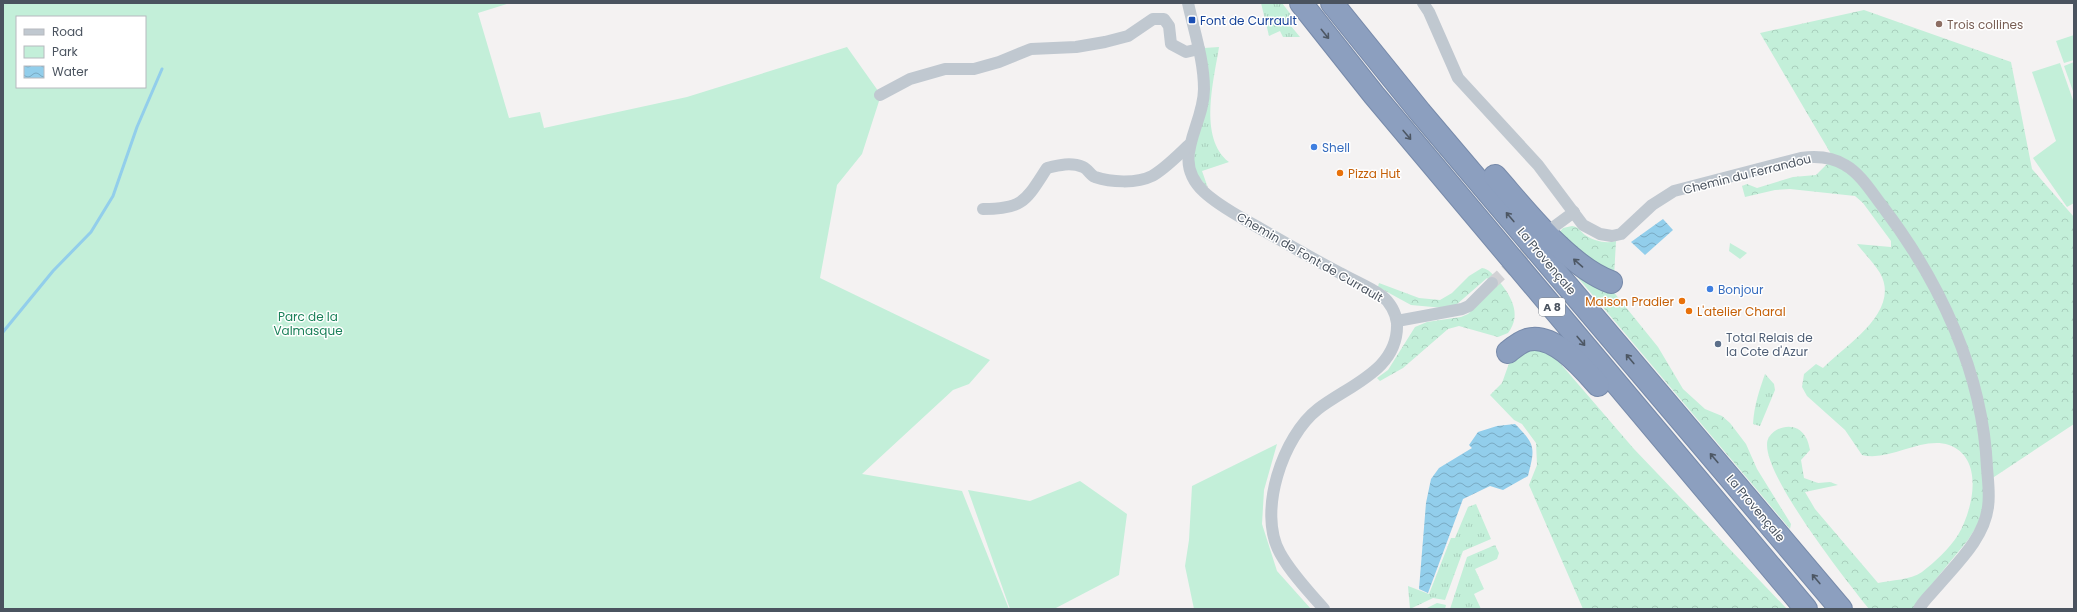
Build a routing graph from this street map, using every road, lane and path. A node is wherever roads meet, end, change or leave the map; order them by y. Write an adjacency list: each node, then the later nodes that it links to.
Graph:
1 (1188, 3): 6 (street, Chemin de Font de Currault)
2 (1301, 3): 17 (highway, A 8, one-way to 17)
3 (1332, 3): 5 (highway, La Provençale / A 8)
4 (1423, 3): 10 (street, Chemin du Ferrandou)
5 (1365, 44): 13 (highway, one-way to 5); 19 (highway, La Provençale / A 8, one-way to 5)
6 (1198, 49): 7 (street); 8 (street, Chemin de Font de Currault)
7 (880, 95)
8 (1189, 145): 9 (street); 14 (street, Chemin de Font de Currault)
9 (983, 209)
10 (1574, 212): 11 (street); 20 (street, Chemin du Ferrandou)
11 (1555, 226)
12 (1497, 276): 14 (street); 16 (highway)
13 (1611, 282)
14 (1397, 321): 18 (street)
15 (1508, 352): 16 (highway)
16 (1580, 364): 17 (highway)
17 (1802, 605)
18 (1324, 609)
19 (1841, 609)
20 (1919, 609)

